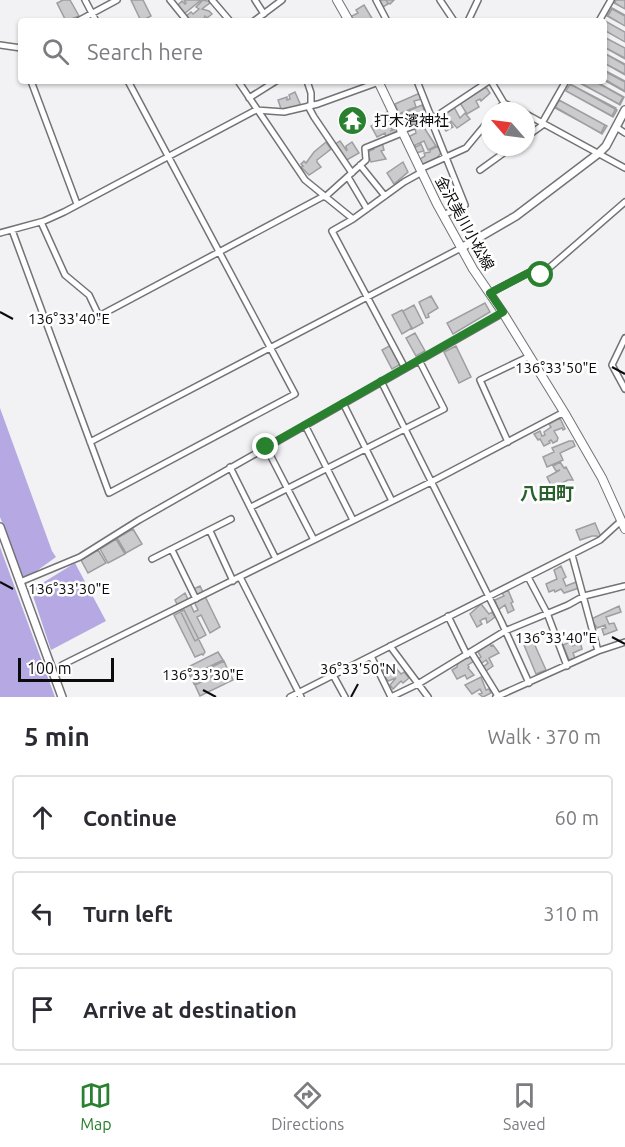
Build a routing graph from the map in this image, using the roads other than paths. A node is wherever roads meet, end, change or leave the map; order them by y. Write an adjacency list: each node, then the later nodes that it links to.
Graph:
1 (85, 0): 12 (street)
2 (117, 0): 12 (street)
3 (170, 0): 17 (street)
4 (212, 0): 18 (street)
5 (255, 0): 14 (street)
6 (282, 0): 14 (street)
7 (337, 0): 19 (main road)
8 (376, 0): 20 (street)
9 (440, 0): 13 (street)
10 (478, 0): 23 (street)
11 (611, 0): 24 (street)
12 (92, 14): 15 (street); 16 (street)
13 (449, 14): 21 (street); 22 (street)
14 (263, 17)
15 (84, 18)
16 (94, 18)
17 (185, 18)
18 (227, 18)
19 (346, 18)
20 (385, 18)
21 (446, 18)
22 (452, 18)
23 (469, 18)
24 (601, 18)
25 (0, 45): 26 (street)
26 (18, 48)
27 (32, 84): 63 (street)
28 (130, 84): 53 (street)
29 (240, 84): 38 (street)
30 (266, 84): 38 (street)
31 (308, 84): 40 (street)
32 (373, 84): 40 (street)
33 (380, 84): 49 (main road, 金沢美川小松線)
34 (418, 84): 43 (street)
35 (485, 84): 43 (street)
36 (492, 84): 39 (street)
37 (564, 84): 45 (street)
38 (249, 98): 41 (street)
39 (503, 102)
40 (310, 106): 41 (street); 59 (street)
41 (256, 110): 53 (street); 61 (street)
42 (625, 110): 46 (street)
43 (431, 119): 49 (street); 54 (street)
44 (535, 119): 45 (street)
45 (543, 124): 48 (street); 51 (street)
46 (616, 128): 50 (street); 51 (street)
47 (481, 130): 54 (street)
48 (535, 130)
49 (401, 132): 55 (street); 58 (main road, 金沢美川小松線)
50 (625, 133)
51 (599, 153): 56 (street); 70 (street)
52 (499, 156): 57 (street)
53 (169, 157): 63 (street); 71 (street)
54 (447, 158): 58 (street); 65 (street)
55 (360, 165): 59 (street); 60 (street)
56 (625, 168)
57 (480, 170)
58 (421, 171): 60 (street); 65 (main road, 金沢美川小松線)
59 (350, 175): 61 (street); 64 (street)
60 (385, 196): 64 (street)
61 (324, 197): 66 (street); 71 (street)
62 (625, 201): 72 (street)
63 (77, 204): 67 (street)
64 (367, 209): 66 (street)
65 (443, 215): 70 (main road, 金沢美川小松線)
66 (353, 219): 73 (street)
67 (41, 222): 68 (street); 71 (street)
68 (12, 230): 69 (street); 86 (street)
69 (0, 233)
70 (461, 248): 72 (main road, 金沢美川小松線); 73 (street)
71 (219, 253): 76 (street)
72 (490, 293): 74 (main road, 金沢美川小松線)
73 (366, 297): 76 (street); 79 (street)
74 (503, 312): 77 (main road, 金沢美川小松線); 78 (street)
75 (625, 338): 81 (street)
76 (269, 348): 86 (street); 86 (street)
77 (530, 356): 83 (main road, 金沢美川小松線); 87 (street)
78 (419, 360): 79 (street); 85 (street)
79 (405, 368): 80 (street)
80 (381, 381): 82 (street); 85 (street)
81 (625, 389)
82 (343, 403): 84 (street); 89 (street)
83 (564, 414): 87 (street); 98 (main road, 金沢美川小松線)
84 (305, 425): 88 (street); 91 (street)
85 (404, 429): 89 (street); 92 (street)
86 (90, 442)
87 (508, 442): 92 (street)
88 (266, 447): 90 (street); 93 (street)
89 (366, 448): 91 (street); 94 (street)
90 (230, 467): 95 (street); 110 (street)
91 (327, 468): 93 (street); 97 (street)
92 (431, 482): 94 (street); 112 (street)
93 (289, 488): 95 (street); 102 (street)
94 (392, 501): 97 (street)
95 (251, 507): 106 (street)
96 (231, 519): 101 (street)
97 (353, 520): 102 (street)
98 (624, 520): 100 (main road, 金沢美川小松線); 104 (street)
99 (0, 527): 110 (street)
100 (625, 529)
101 (210, 531): 103 (street); 109 (street)
102 (314, 540): 106 (street)
103 (172, 550): 105 (street); 114 (street)
104 (572, 555): 108 (street); 113 (street)
105 (152, 559)
106 (276, 560): 107 (street)
107 (240, 577): 109 (street); 128 (street)
108 (528, 577): 112 (street); 115 (street)
109 (233, 581): 114 (street)
110 (20, 582): 129 (street)
111 (625, 586): 113 (street)
112 (488, 596): 116 (street); 117 (street)
113 (584, 596): 115 (street); 120 (street)
114 (196, 599): 123 (street)
115 (546, 614): 117 (street); 124 (street)
116 (448, 616): 119 (street); 121 (street)
117 (505, 631): 121 (street); 126 (street)
118 (625, 642): 120 (street)
119 (390, 646): 122 (street); 127 (street)
120 (598, 651): 124 (street)
121 (469, 653): 127 (street); 134 (street)
122 (371, 656): 125 (street); 132 (street)
123 (62, 665)
124 (567, 666): 126 (street)
125 (333, 675): 128 (street); 131 (street)
126 (529, 683): 134 (street)
127 (418, 684): 132 (street); 133 (street)
128 (300, 695): 130 (street)
129 (62, 697)
130 (290, 697)
131 (345, 697)
132 (391, 697)
133 (428, 697)
134 (497, 697)

